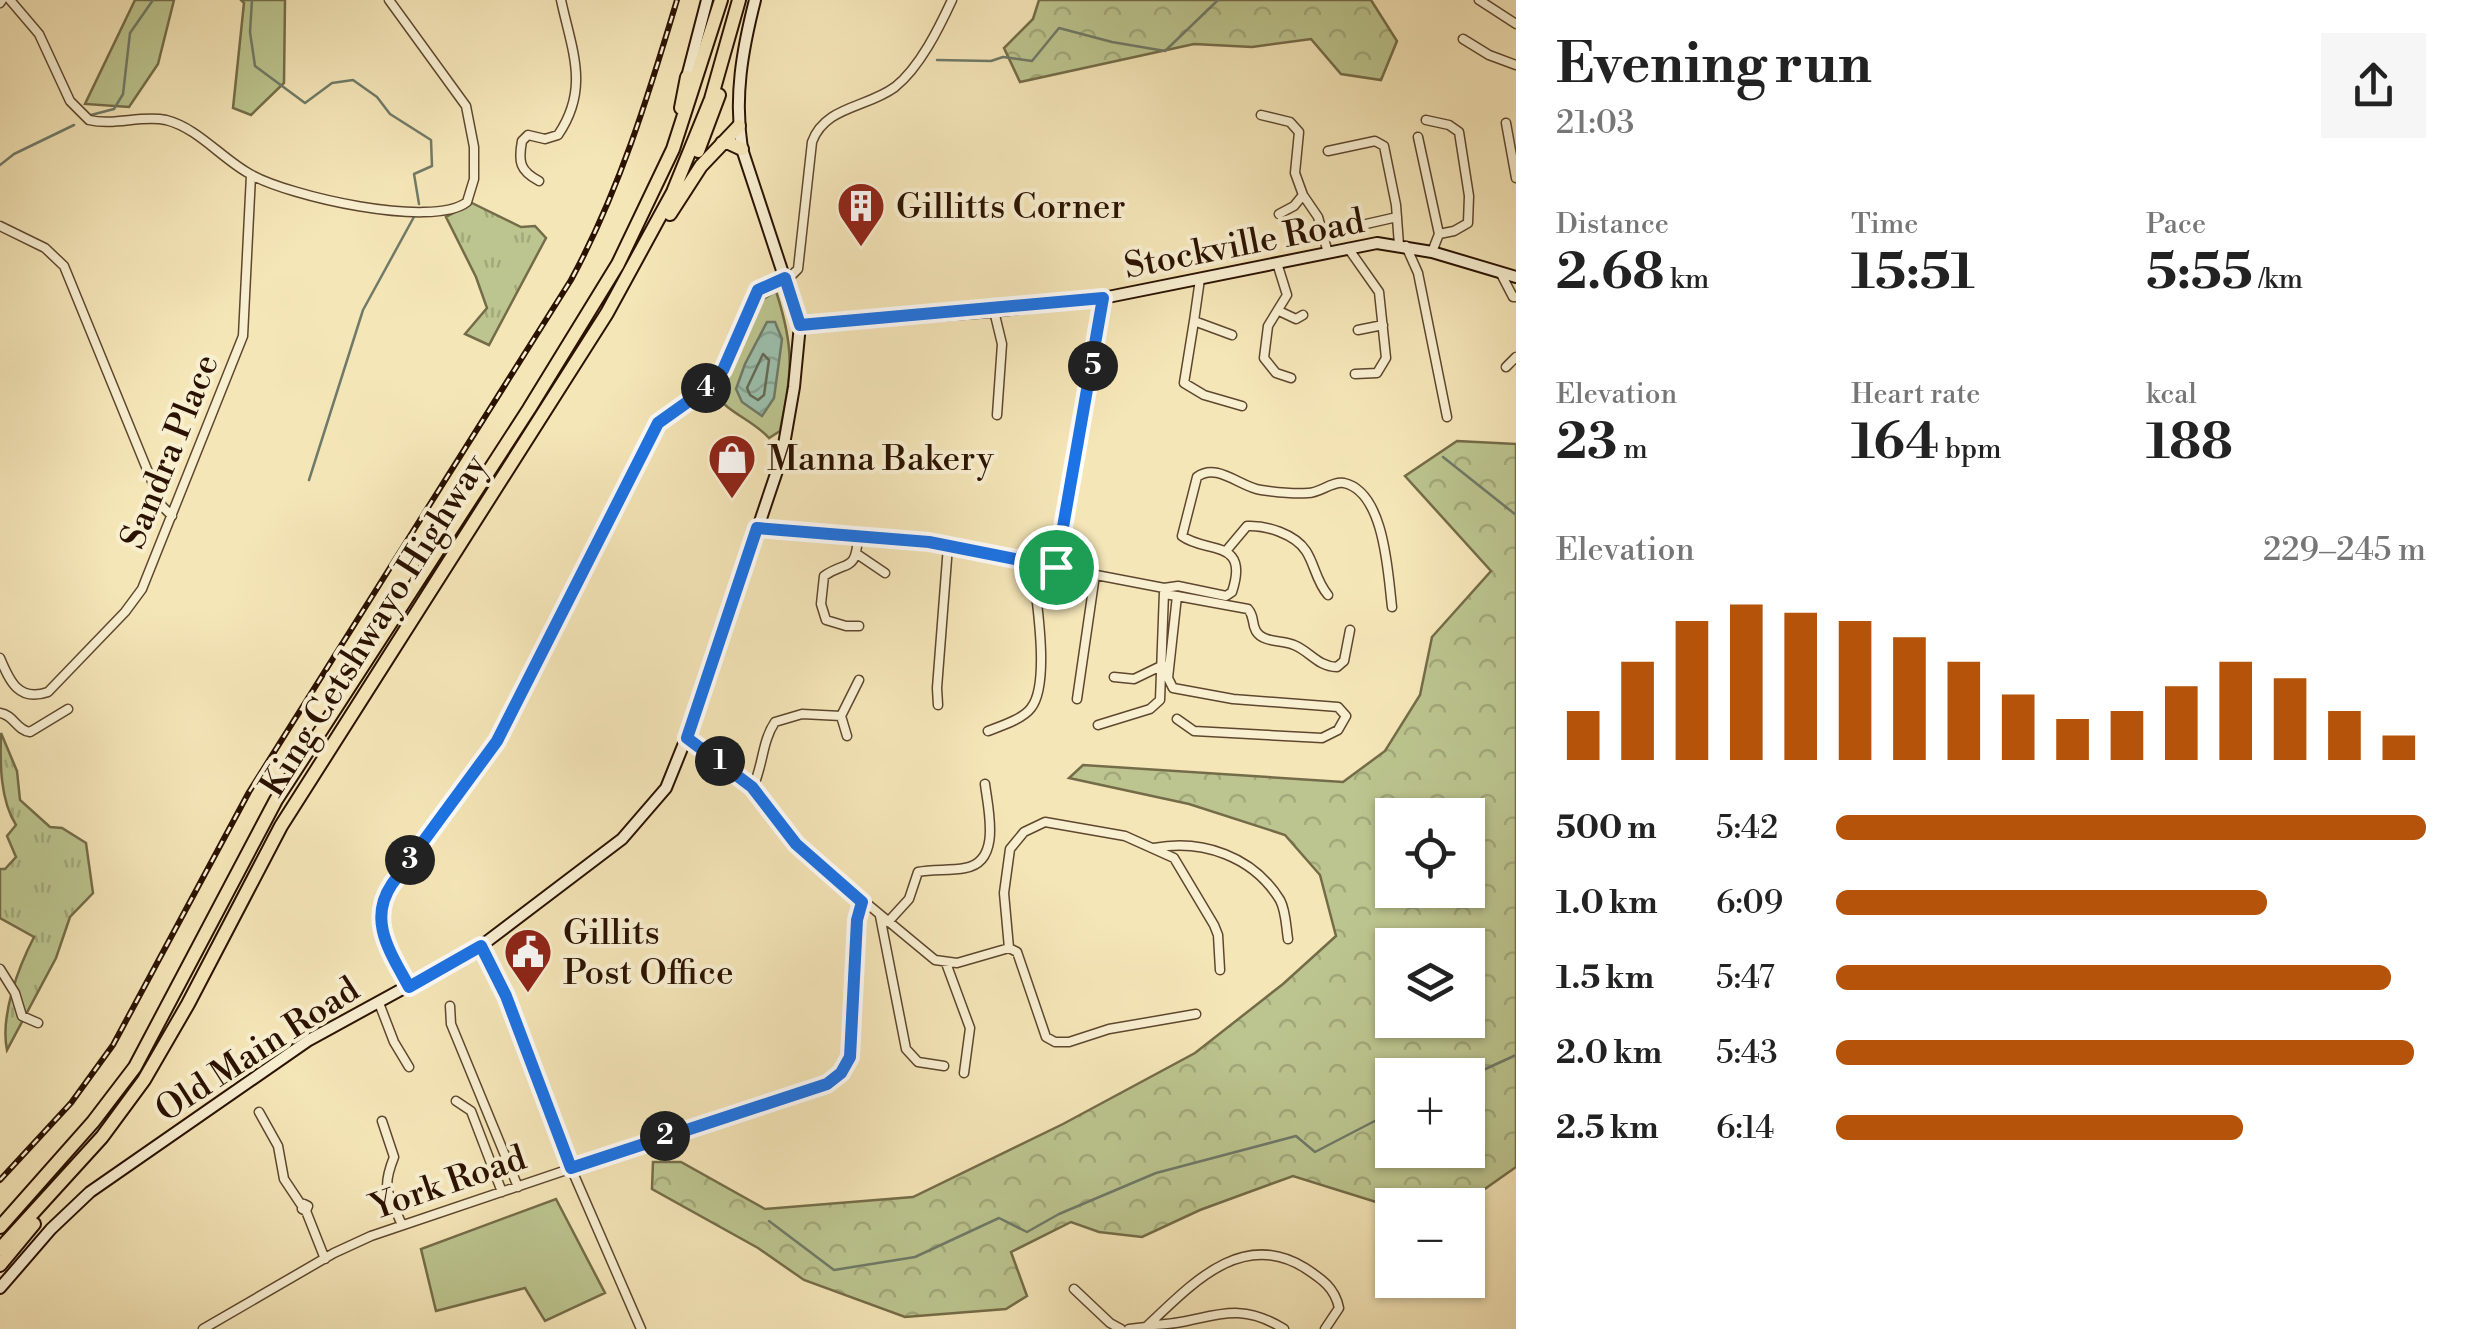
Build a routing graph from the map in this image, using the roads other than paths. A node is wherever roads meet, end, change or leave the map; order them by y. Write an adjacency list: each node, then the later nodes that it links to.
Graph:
1 (10, 0): 23 (street)
2 (389, 0): 23 (street)
3 (561, 0): 25 (street)
4 (707, 0): 13 (street)
5 (721, 0): 20 (highway, King Cetshwayo Highway)
6 (739, 0): 36 (highway, King Cetshwayo Highway)
7 (755, 0): 17 (street, Old Main Road)
8 (952, 0): 40 (street)
9 (1478, 0): 10 (street)
10 (1516, 24)
11 (1463, 39): 12 (street)
12 (1516, 65)
13 (687, 77): 20 (highway)
14 (1260, 115): 26 (street)
15 (1426, 120): 31 (street)
16 (1506, 124): 24 (street)
17 (739, 126): 19 (highway); 21 (street, Old Main Road)
18 (1418, 137): 31 (street)
19 (722, 143): 21 (highway); 36 (highway)
20 (673, 149): 112 (highway, King Cetshwayo Highway)
21 (742, 149): 40 (street, Old Main Road)
22 (1328, 151): 28 (street)
23 (251, 175): 60 (street, Sandra Place)
24 (1516, 178)
25 (538, 182)
26 (1303, 195): 27 (street); 34 (street)
27 (1278, 214)
28 (1397, 217): 30 (street); 32 (street)
29 (0, 226): 60 (street)
30 (1344, 229)
31 (1439, 234): 35 (street)
32 (1402, 245): 33 (street, Stockville Road); 35 (street, Stockville Road); 59 (street)
33 (1348, 248): 34 (street, Stockville Road); 50 (street)
34 (1328, 252): 37 (street, Stockville Road)
35 (1432, 252): 38 (street, Stockville Road)
36 (642, 253): 114 (highway, King Cetshwayo Highway)
37 (1277, 262): 41 (street, Stockville Road); 46 (street)
38 (1500, 272): 39 (street, Stockville Road); 42 (street)
39 (1516, 276)
40 (785, 278): 49 (street, Old Main Road); 101 (street)
41 (1200, 278): 43 (street, Stockville Road); 48 (street)
42 (1514, 297): 45 (street)
43 (1103, 298): 44 (street, Stockville Road); 66 (street)
44 (994, 310): 49 (street, Stockville Road); 58 (street)
45 (1516, 310)
46 (1280, 311): 47 (street); 56 (street)
47 (1303, 314)
48 (1194, 321): 52 (street); 57 (street)
49 (800, 325): 61 (street, Old Main Road)
50 (1383, 325): 51 (street); 55 (street)
51 (1358, 330)
52 (1232, 335)
53 (1516, 357): 54 (street)
54 (1506, 367)
55 (1355, 374)
56 (1291, 378)
57 (1242, 406)
58 (997, 415)
59 (1447, 417)
60 (172, 516): 75 (street, Sandra Place)
61 (757, 528): 62 (street); 88 (street, Old Main Road)
62 (858, 536): 63 (street); 65 (street)
63 (948, 546): 66 (street); 80 (street)
64 (1226, 551): 69 (street); 70 (street); 72 (street)
65 (858, 554): 67 (street); 73 (street)
66 (1058, 567): 68 (street); 86 (street)
67 (885, 572)
68 (1095, 575): 69 (street); 79 (street)
69 (1164, 591): 71 (street); 76 (street)
70 (1328, 595)
71 (1176, 596): 74 (street); 84 (street)
72 (1392, 607)
73 (859, 626)
74 (1350, 630)
75 (0, 658)
76 (1163, 665): 77 (street); 85 (street)
77 (1114, 677)
78 (859, 680): 83 (street)
79 (1078, 699)
80 (938, 705)
81 (68, 709): 82 (street)
82 (0, 713)
83 (841, 716): 87 (street); 90 (street)
84 (1177, 719)
85 (1098, 724)
86 (988, 731)
87 (847, 736)
88 (687, 738): 90 (street); 96 (street, Old Main Road)
89 (985, 784): 94 (street)
90 (752, 787): 92 (street)
91 (1154, 848): 95 (street); 97 (street); 100 (street)
92 (862, 902): 93 (street); 113 (street, York Road)
93 (880, 916): 94 (street); 106 (street)
94 (888, 922): 98 (street)
95 (1288, 939)
96 (481, 946): 101 (street, Old Main Road); 113 (street)
97 (1009, 948): 98 (street); 104 (street)
98 (946, 963): 108 (street)
99 (0, 969): 105 (street)
100 (1220, 970)
101 (409, 987): 102 (street, Old Main Road)
102 (379, 1003): 107 (street); 123 (street, Old Main Road)
103 (450, 1006): 115 (street)
104 (1196, 1014)
105 (38, 1023)
106 (944, 1066)
107 (409, 1067)
108 (964, 1073)
109 (456, 1101): 116 (street)
110 (259, 1112): 121 (street)
111 (382, 1121): 118 (street)
112 (56, 1164): 117 (highway); 119 (highway, King Cetshwayo Highway)
113 (571, 1168): 115 (street, York Road); 127 (street)
114 (74, 1170): 120 (highway, King Cetshwayo Highway); 122 (highway)
115 (518, 1187): 116 (street, York Road)
116 (502, 1192): 118 (street, York Road)
117 (0, 1218)
118 (402, 1225): 121 (street, York Road)
119 (0, 1227)
120 (0, 1249)
121 (325, 1259): 126 (street, York Road)
122 (0, 1265)
123 (0, 1288)
124 (1074, 1290): 128 (street)
125 (1149, 1325): 128 (street); 129 (street); 130 (street)
126 (203, 1329)
127 (641, 1329)
128 (1125, 1329)
129 (1284, 1329)
130 (1325, 1329)

